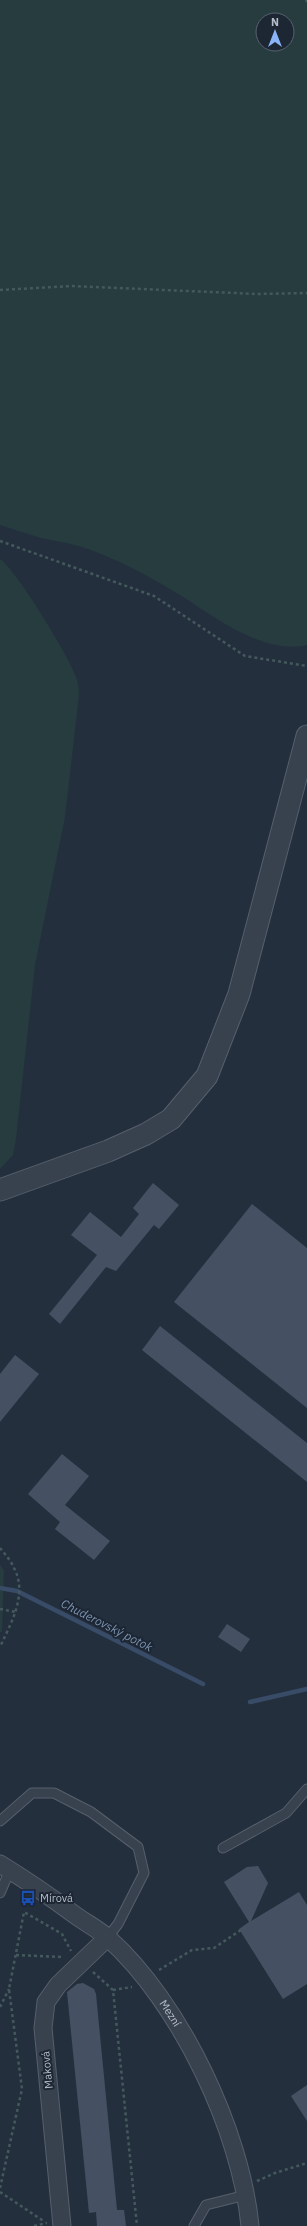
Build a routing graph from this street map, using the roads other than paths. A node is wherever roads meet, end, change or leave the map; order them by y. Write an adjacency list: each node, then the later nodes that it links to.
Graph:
1 (307, 736): 2 (street)
2 (0, 1190)
3 (307, 1789): 5 (lane)
4 (0, 1821): 8 (lane)
5 (223, 1848)
6 (5, 1867): 7 (lane); 8 (street, Mezní)
7 (0, 1893)
8 (107, 1938): 9 (street, Mezní); 10 (street, Maková)
9 (245, 2191): 11 (lane); 12 (street, Mezní)
10 (55, 2225)
11 (194, 2226)
12 (250, 2226)

